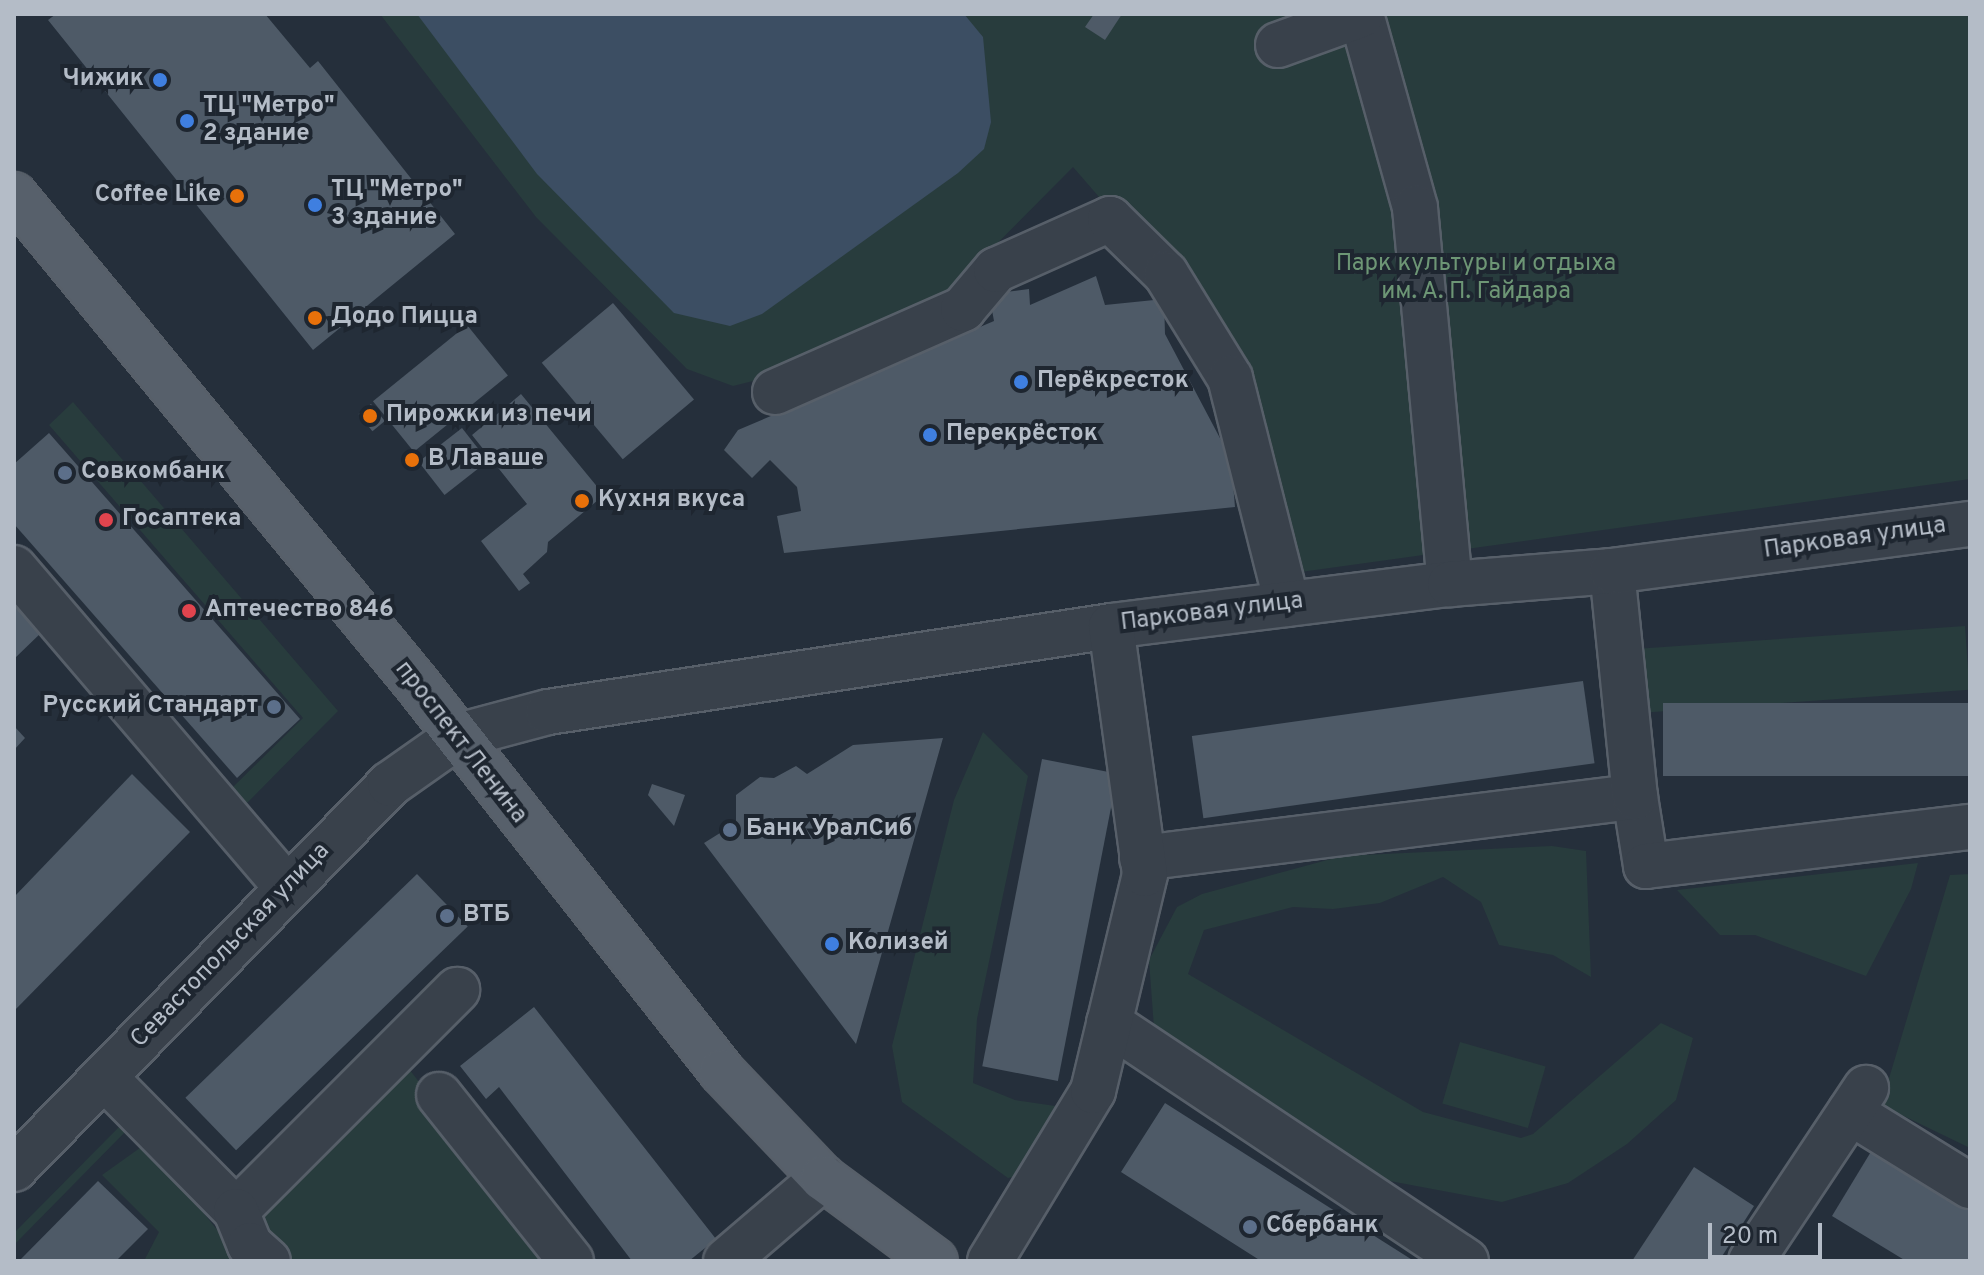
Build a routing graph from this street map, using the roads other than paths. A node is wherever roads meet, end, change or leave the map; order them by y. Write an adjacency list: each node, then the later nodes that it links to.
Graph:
1 (1361, 14): 2 (street); 8 (street)
2 (1278, 45)
3 (14, 195): 11 (main road, проспект Ленина)
4 (775, 392): 9 (street)
5 (1969, 530): 7 (street, Парковая улица)
6 (14, 568): 15 (street)
7 (1612, 571): 8 (street, Парковая улица); 12 (street)
8 (1450, 584): 9 (street, Парковая улица)
9 (1287, 604): 10 (street, Парковая улица)
10 (1111, 626): 11 (street, Парковая улица); 14 (street)
11 (458, 736): 15 (street, Севастопольская улица); 21 (main road, проспект Ленина)
12 (1635, 797): 13 (street); 14 (street)
13 (1970, 827)
14 (1142, 858): 17 (street)
15 (286, 886): 18 (street, Севастопольская улица)
16 (457, 990): 23 (street)
17 (1109, 1023): 28 (street); 29 (street)
18 (104, 1077): 20 (street, Севастопольская улица); 23 (street)
19 (439, 1095): 25 (street)
20 (14, 1169)
21 (823, 1178): 26 (street); 27 (main road, проспект Ленина)
22 (1970, 1186): 30 (street)
23 (236, 1211): 24 (street)
24 (268, 1261)
25 (571, 1261)
26 (726, 1261)
27 (935, 1261)
28 (990, 1261)
29 (1466, 1261)
30 (1751, 1261)

